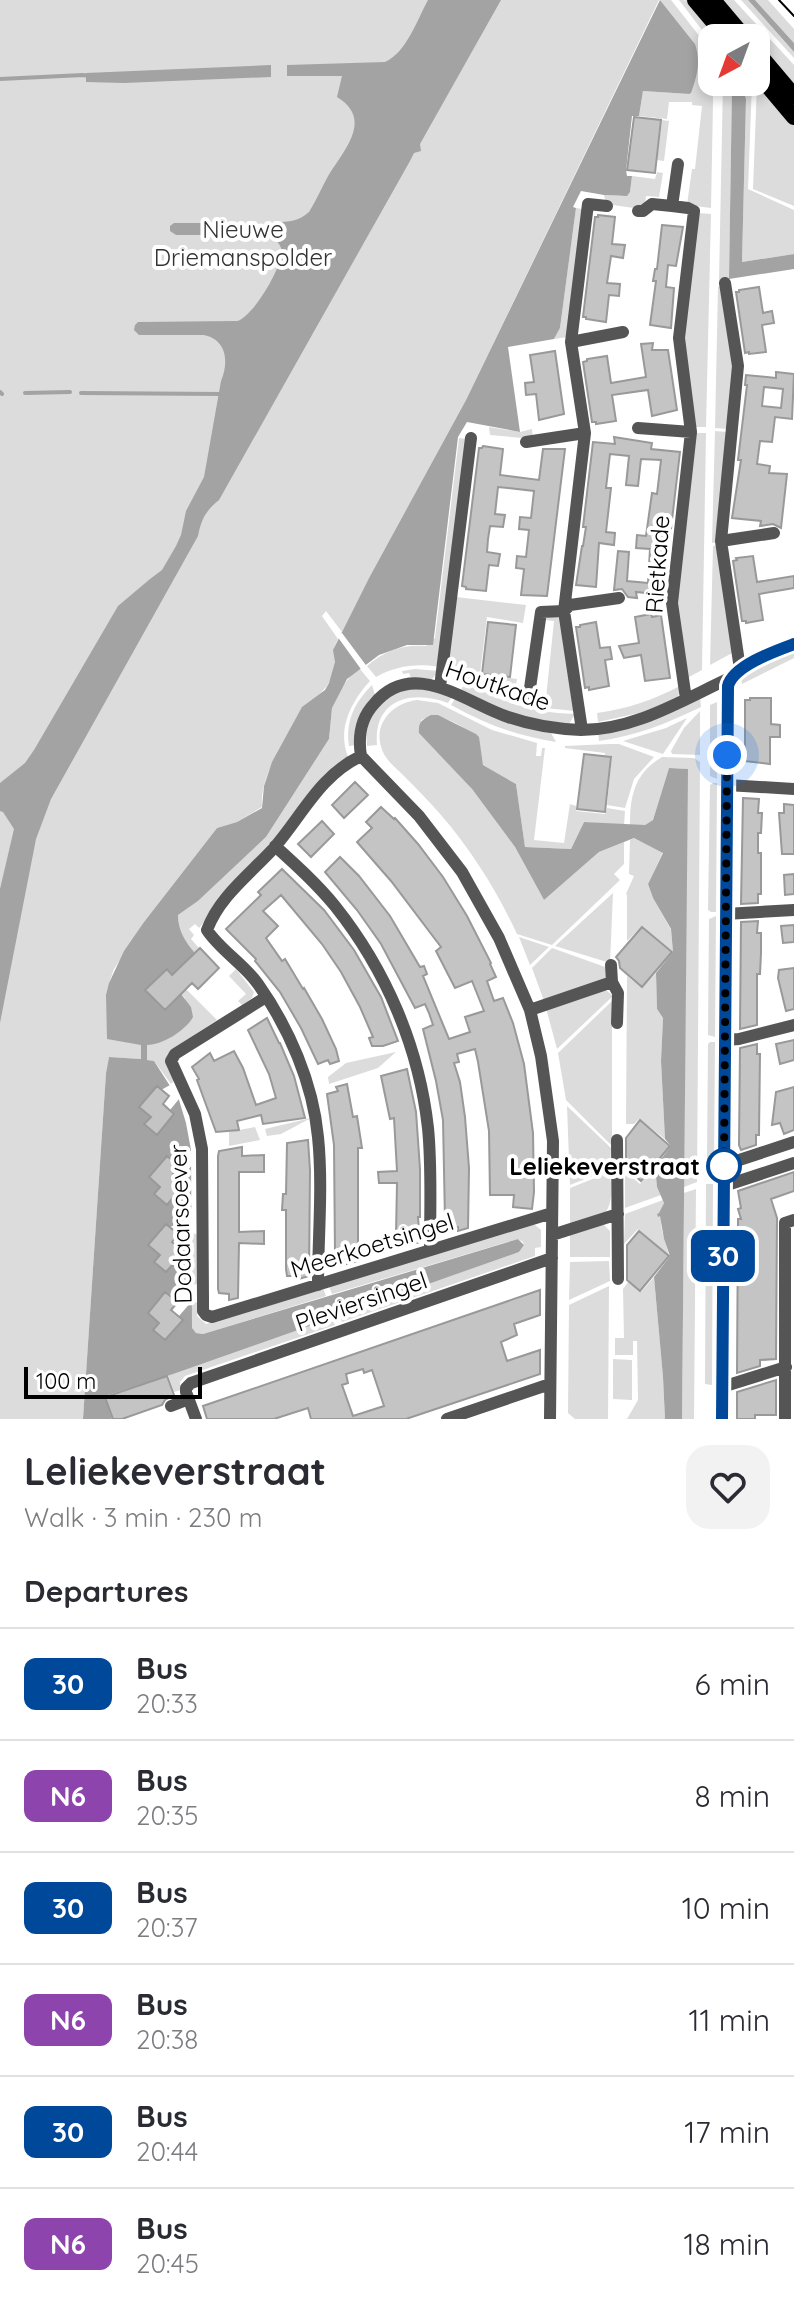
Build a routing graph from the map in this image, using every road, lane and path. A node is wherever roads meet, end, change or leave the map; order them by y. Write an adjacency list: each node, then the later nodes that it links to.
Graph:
1 (695, 0): 3 (main road)
2 (713, 0): 4 (main road)
3 (715, 24)
4 (733, 24)
5 (770, 68): 7 (main road)
6 (770, 89): 8 (main road)
7 (794, 96)
8 (794, 117)
9 (678, 164): 11 (street)
10 (607, 206): 15 (street)
11 (672, 206): 12 (street); 17 (street, Rietkade)
12 (638, 211)
13 (725, 283): 22 (street)
14 (623, 332): 15 (street)
15 (571, 342): 18 (street)
16 (638, 428): 17 (street)
17 (691, 432): 28 (street, Rietkade)
18 (585, 433): 20 (street); 24 (street)
19 (471, 438): 27 (street)
20 (526, 442)
21 (774, 533): 22 (street)
22 (721, 541): 26 (street)
23 (619, 598): 24 (street)
24 (564, 611): 29 (street); 30 (street)
25 (794, 644): 26 (street, Houtkade)
26 (735, 674): 28 (street, Houtkade); 32 (street)
27 (440, 687): 30 (street, Houtkade); 31 (street, Houtkade)
28 (686, 699): 30 (street, Houtkade)
29 (528, 702)
30 (582, 730)
31 (361, 756): 34 (street); 40 (street)
32 (727, 785): 33 (street); 36 (street)
33 (794, 789)
34 (275, 846): 39 (street); 53 (street)
35 (794, 910): 36 (street)
36 (725, 914): 43 (street)
37 (611, 965): 38 (street)
38 (612, 982): 40 (street); 41 (street)
39 (266, 997): 56 (street); 57 (street, Dodaarsoever)
40 (530, 1010): 49 (street)
41 (617, 1023)
42 (794, 1025): 43 (street)
43 (725, 1040): 47 (street)
44 (617, 1140): 50 (street)
45 (794, 1142): 47 (street)
46 (794, 1163): 48 (street)
47 (724, 1165): 48 (street)
48 (724, 1186): 60 (street)
49 (552, 1213): 52 (street); 53 (street, Meerkoetsingel)
50 (618, 1214): 52 (street); 55 (street)
51 (794, 1220): 58 (street)
52 (552, 1235): 54 (street)
53 (430, 1250): 56 (street, Meerkoetsingel)
54 (552, 1258): 59 (street); 61 (street, Pleviersingel)
55 (618, 1279)
56 (318, 1285): 57 (street, Meerkoetsingel)
57 (206, 1315)
58 (786, 1367): 60 (street); 67 (street)
59 (550, 1384): 64 (street); 65 (street)
60 (722, 1387): 66 (street)
61 (187, 1394): 62 (street, Pleviersingel); 63 (street)
62 (171, 1406)
63 (196, 1419)
64 (447, 1419)
65 (550, 1419)
66 (722, 1419)
67 (785, 1419)

